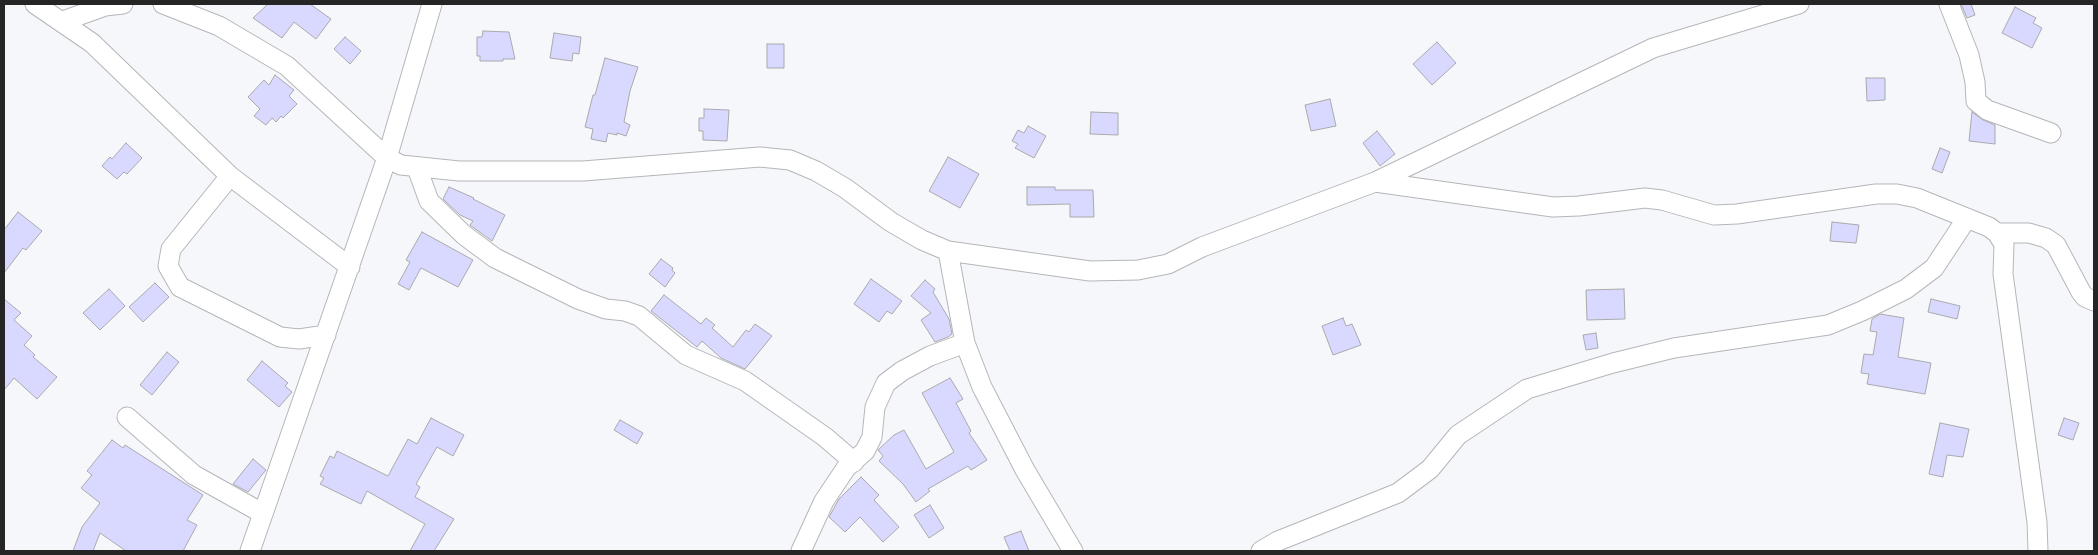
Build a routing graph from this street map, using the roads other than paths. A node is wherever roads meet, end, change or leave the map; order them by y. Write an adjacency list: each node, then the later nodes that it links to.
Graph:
1 (35, 4): 7 (street)
2 (123, 4): 7 (street)
3 (163, 4): 9 (street)
4 (432, 4): 9 (street)
5 (1799, 4): 12 (street)
6 (1949, 4): 8 (street)
7 (63, 21): 11 (street)
8 (2051, 133)
9 (388, 158): 10 (street); 16 (street)
10 (417, 168): 15 (street); 21 (street)
11 (230, 176): 16 (street); 18 (street)
12 (1375, 182): 13 (street); 15 (street)
13 (1967, 218): 14 (street); 26 (street)
14 (1998, 233): 17 (street); 27 (street)
15 (948, 251): 19 (street)
16 (350, 267): 18 (street)
17 (2094, 301)
18 (326, 335): 22 (street)
19 (965, 343): 21 (street); 25 (street)
20 (127, 417): 22 (street)
21 (854, 462): 24 (street)
22 (262, 513): 23 (street)
23 (250, 551)
24 (801, 551)
25 (1073, 551)
26 (1261, 551)
27 (2038, 551)

